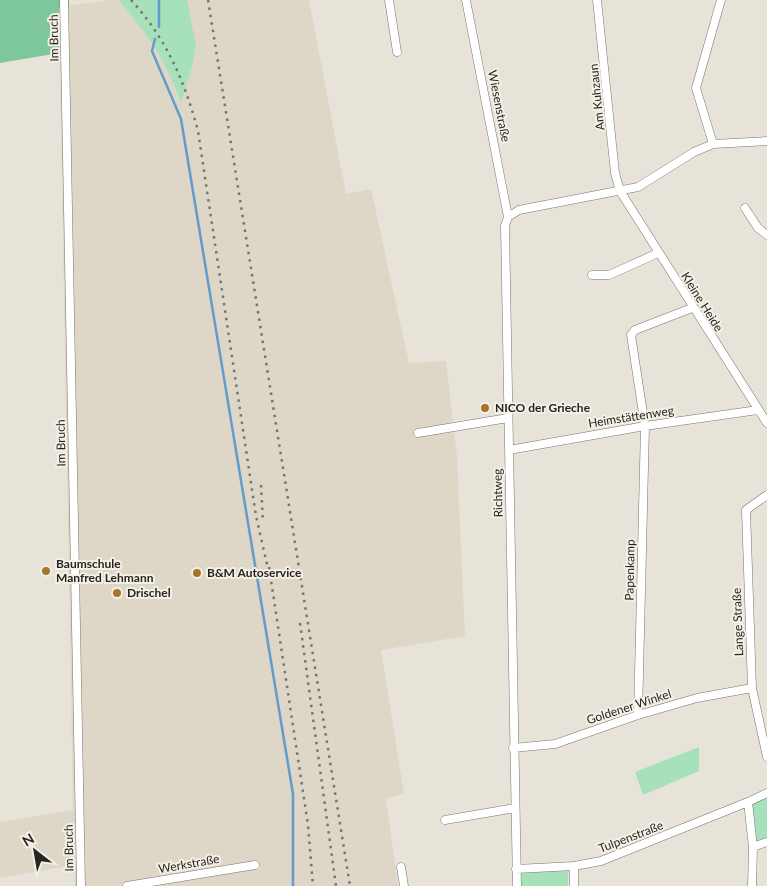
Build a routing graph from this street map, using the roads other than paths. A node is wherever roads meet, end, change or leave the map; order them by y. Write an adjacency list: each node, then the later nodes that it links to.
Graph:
1 (64, 0): 37 (street, Im Bruch)
2 (389, 0): 6 (street)
3 (466, 0): 11 (street, Wiesenstraße)
4 (597, 0): 9 (street, Am Kuhzaun)
5 (721, 0): 8 (street)
6 (397, 52)
7 (767, 141): 8 (street)
8 (713, 144): 9 (street)
9 (620, 191): 11 (street); 13 (street, Kleine Heide)
10 (745, 208): 12 (street)
11 (508, 217): 17 (street, Richtweg)
12 (767, 235)
13 (658, 253): 14 (street); 15 (street, Kleine Heide)
14 (592, 275)
15 (692, 308): 16 (street, Kleine Heide); 19 (street, Papenkamp)
16 (758, 410): 18 (street, Kleine Heide); 19 (street, Heimstättenweg)
17 (508, 418): 20 (street); 21 (street, Richtweg)
18 (767, 423)
19 (645, 426): 21 (street, Heimstättenweg); 24 (street, Papenkamp)
20 (418, 433)
21 (509, 450): 25 (street, Richtweg)
22 (767, 496): 23 (street, Lange Straße)
23 (752, 688): 24 (street, Goldener Winkel); 26 (street, Lange Straße)
24 (638, 715): 25 (street, Goldener Winkel)
25 (513, 748): 29 (street, Richtweg)
26 (767, 757)
27 (767, 794): 28 (street)
28 (748, 802): 32 (street); 34 (street, Tulpenstraße)
29 (515, 808): 30 (street); 36 (street, Richtweg)
30 (445, 820)
31 (767, 842): 32 (street)
32 (753, 848): 42 (street)
33 (254, 864): 38 (street, Werkstraße)
34 (574, 866): 36 (street, Tulpenstraße); 41 (street)
35 (401, 867): 39 (street)
36 (516, 869): 40 (street, Richtweg)
37 (81, 886)
38 (127, 886)
39 (404, 886)
40 (517, 886)
41 (574, 886)
42 (752, 886)

